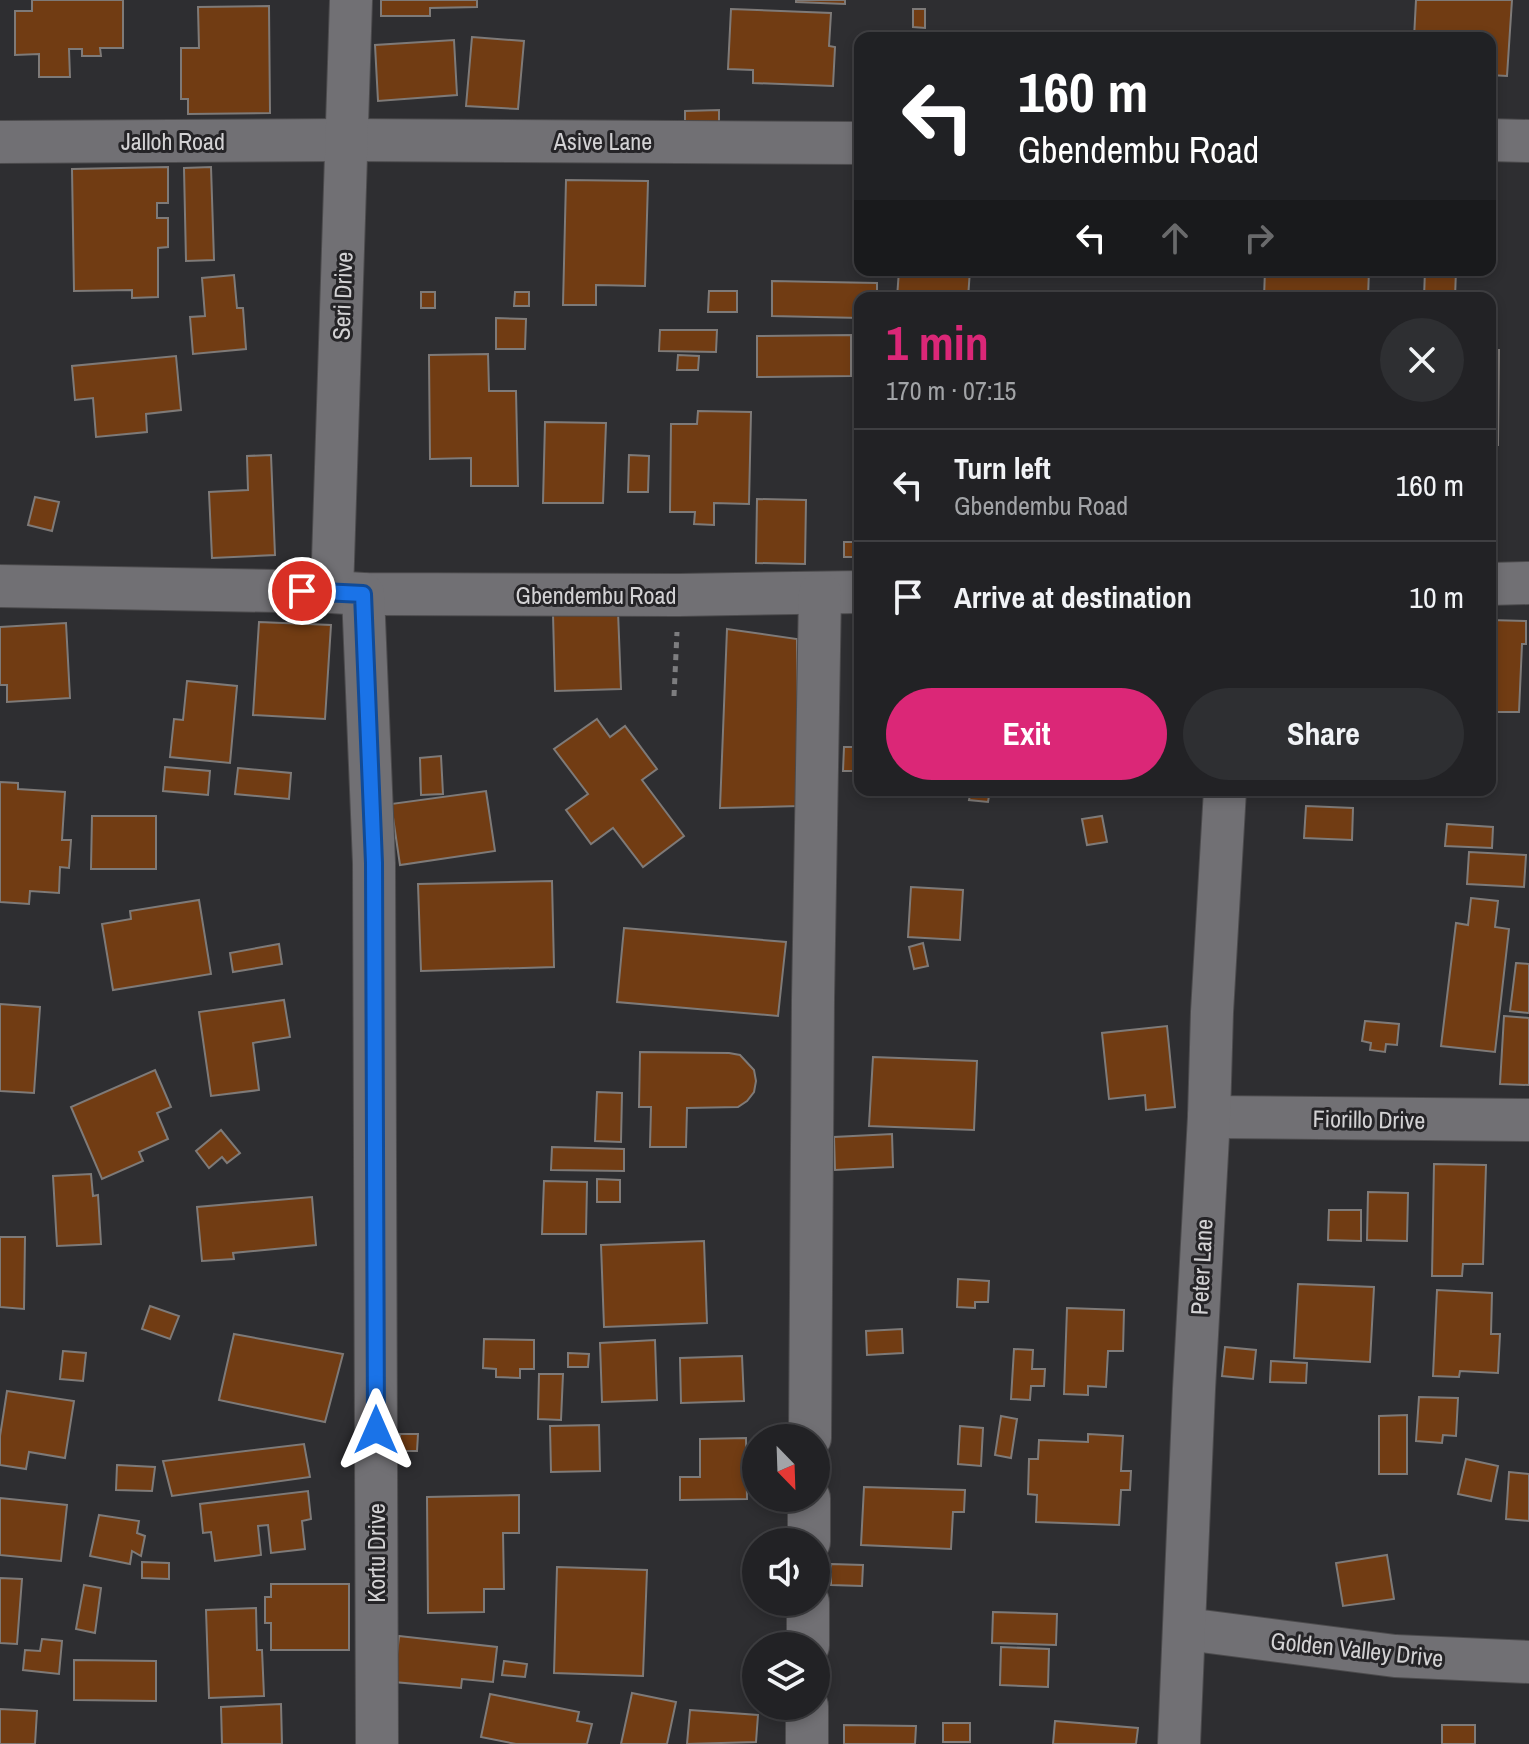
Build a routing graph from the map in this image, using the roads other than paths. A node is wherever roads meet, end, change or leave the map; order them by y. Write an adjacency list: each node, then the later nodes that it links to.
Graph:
1 (351, 0): 2 (street, Seri Drive)
2 (347, 140): 5 (street, Jalloh Road); 6 (street, Asive Lane); 10 (street, Seri Drive)
3 (1496, 140): 4 (street)
4 (1529, 141)
5 (0, 142)
6 (854, 143)
7 (1529, 583): 8 (street)
8 (1496, 584)
9 (0, 586): 10 (street, Gbendembu Road)
10 (347, 593): 11 (street, Gbendembu Road); 19 (street, Kortu Drive)
11 (840, 593): 15 (street)
12 (1225, 796): 13 (street, Peter Lane)
13 (1209, 1117): 14 (street, Fiorillo Drive); 16 (street, Peter Lane)
14 (1529, 1120)
15 (810, 1424)
16 (1186, 1629): 17 (street, Golden Valley Drive); 21 (street, Peter Lane)
17 (1529, 1662)
18 (807, 1720): 20 (street)
19 (377, 1744)
20 (807, 1744)
21 (1179, 1744)

